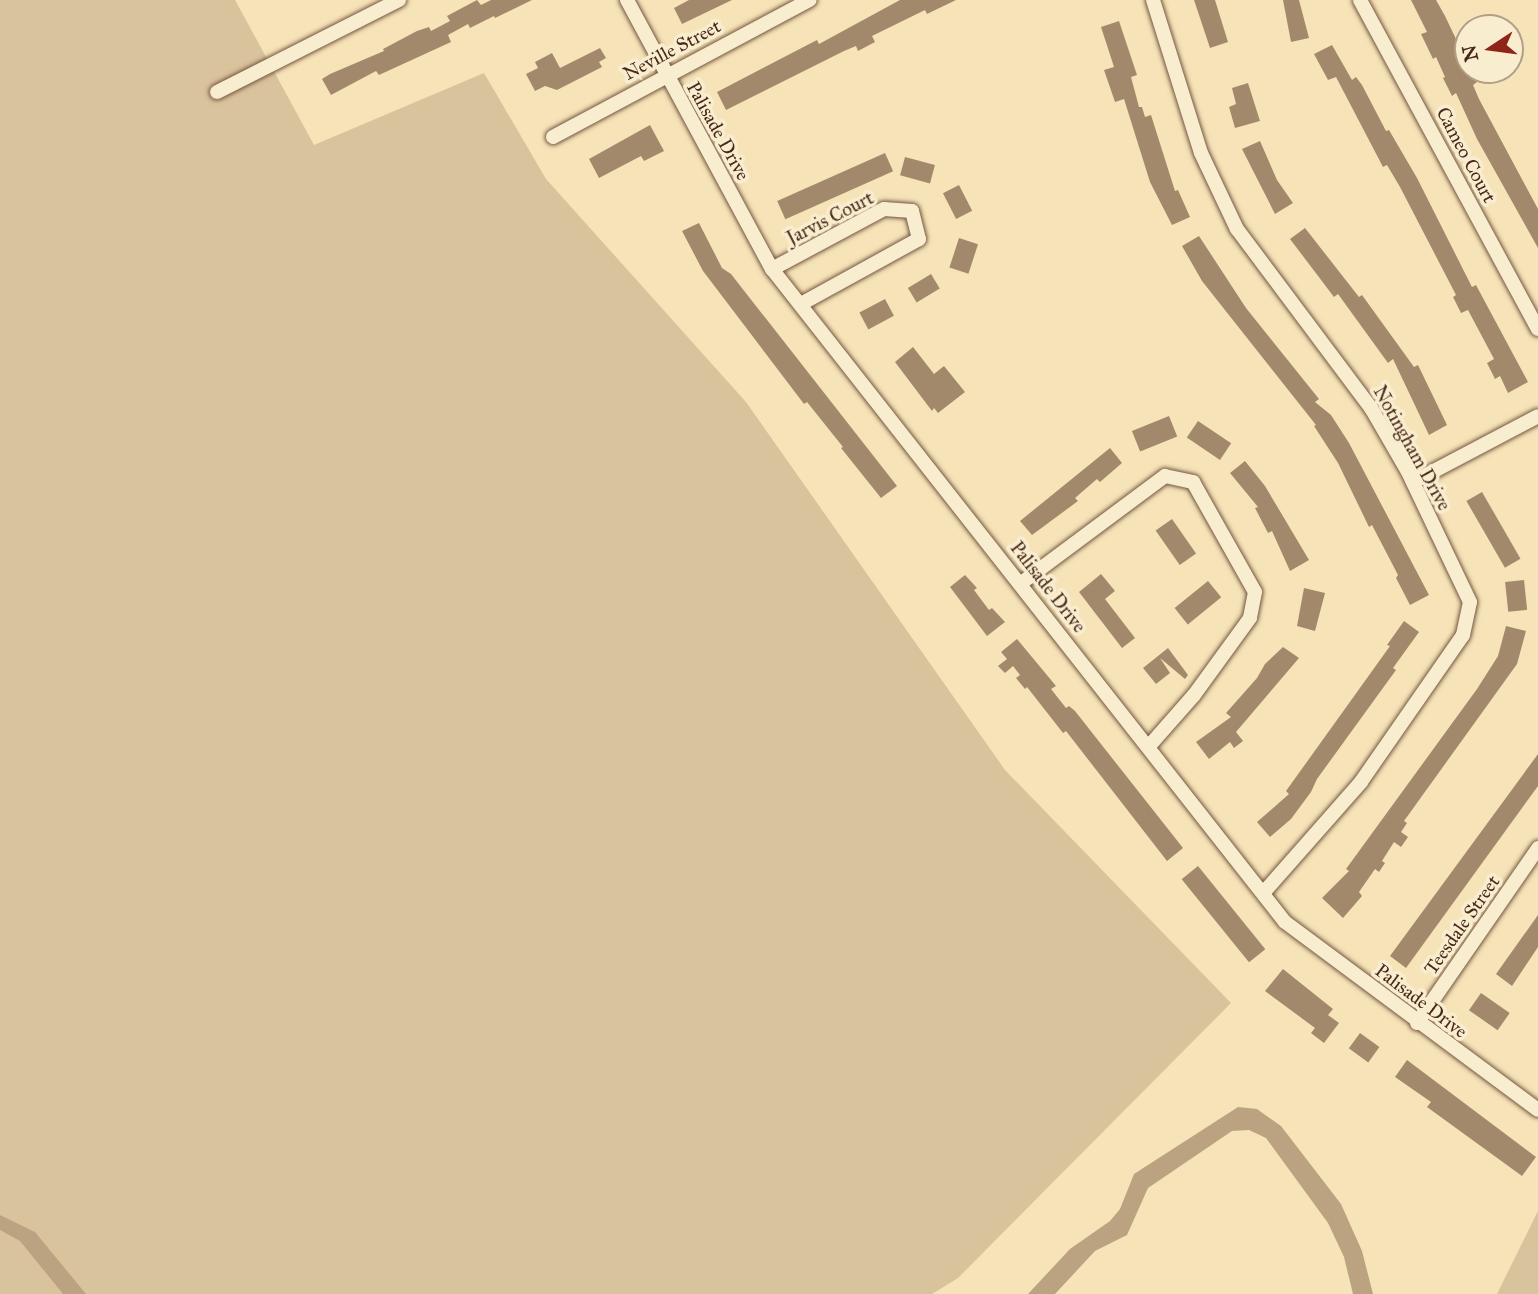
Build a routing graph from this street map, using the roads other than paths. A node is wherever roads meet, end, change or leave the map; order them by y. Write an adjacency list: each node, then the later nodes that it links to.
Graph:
1 (399, 0): 7 (street)
2 (626, 0): 6 (street, Palisade Drive)
3 (810, 0): 6 (street, Neville Street)
4 (1153, 0): 13 (street, Notingham Drive)
5 (1360, 0): 11 (street, Cameo Court)
6 (665, 75): 8 (street, Neville Street); 9 (street, Palisade Drive)
7 (217, 92)
8 (553, 137)
9 (772, 269): 10 (street, Palisade Drive); 10 (street, Jarvis Court)
10 (801, 304): 14 (street, Palisade Drive)
11 (1538, 329)
12 (1538, 416): 13 (street)
13 (1413, 482): 17 (street, Notingham Drive)
14 (1020, 584): 15 (street, Palisade Drive); 15 (street)
15 (1149, 747): 17 (street, Palisade Drive)
16 (1538, 848): 18 (street, Teesdale Street)
17 (1264, 892): 18 (street, Palisade Drive)
18 (1418, 1023): 19 (street, Palisade Drive)
19 (1538, 1110)

